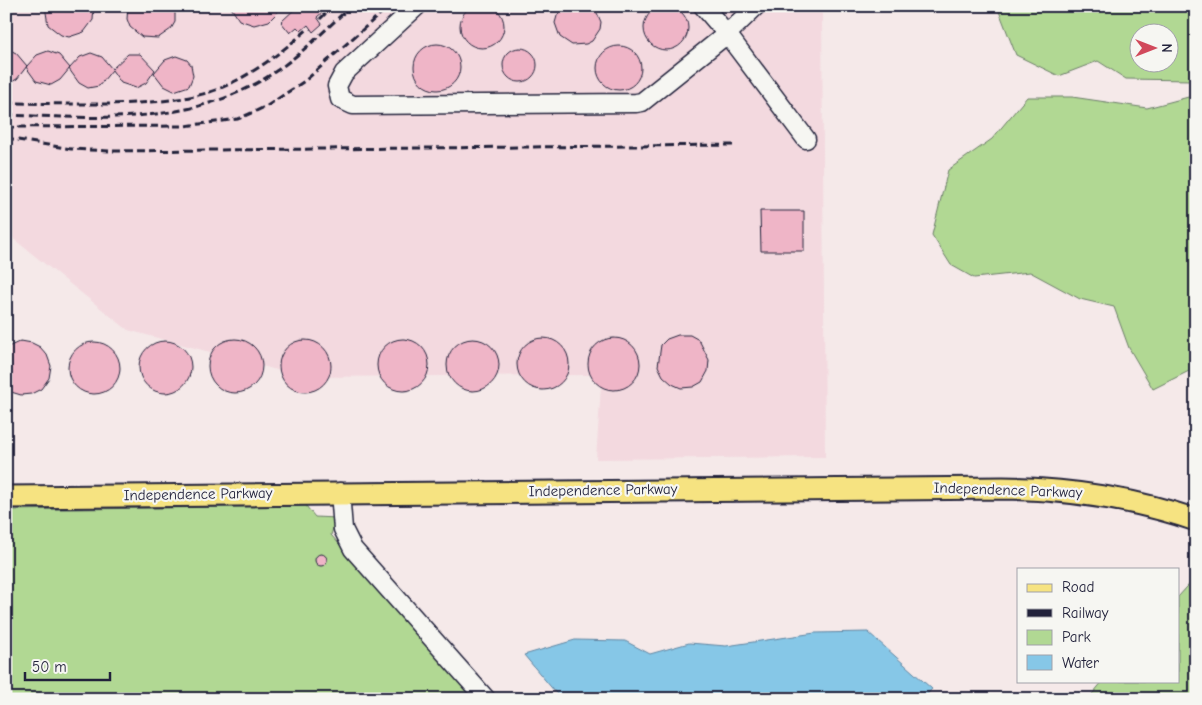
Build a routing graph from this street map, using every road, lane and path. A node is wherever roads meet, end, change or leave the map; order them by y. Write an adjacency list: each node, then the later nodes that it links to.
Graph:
1 (417, 6): 4 (street)
2 (703, 6): 4 (street)
3 (756, 6): 4 (street)
4 (727, 34): 5 (street)
5 (806, 139)
6 (340, 492): 7 (main road, Independence Parkway); 8 (main road, Independence Parkway); 9 (street)
7 (6, 496)
8 (1196, 520)
9 (486, 699)

